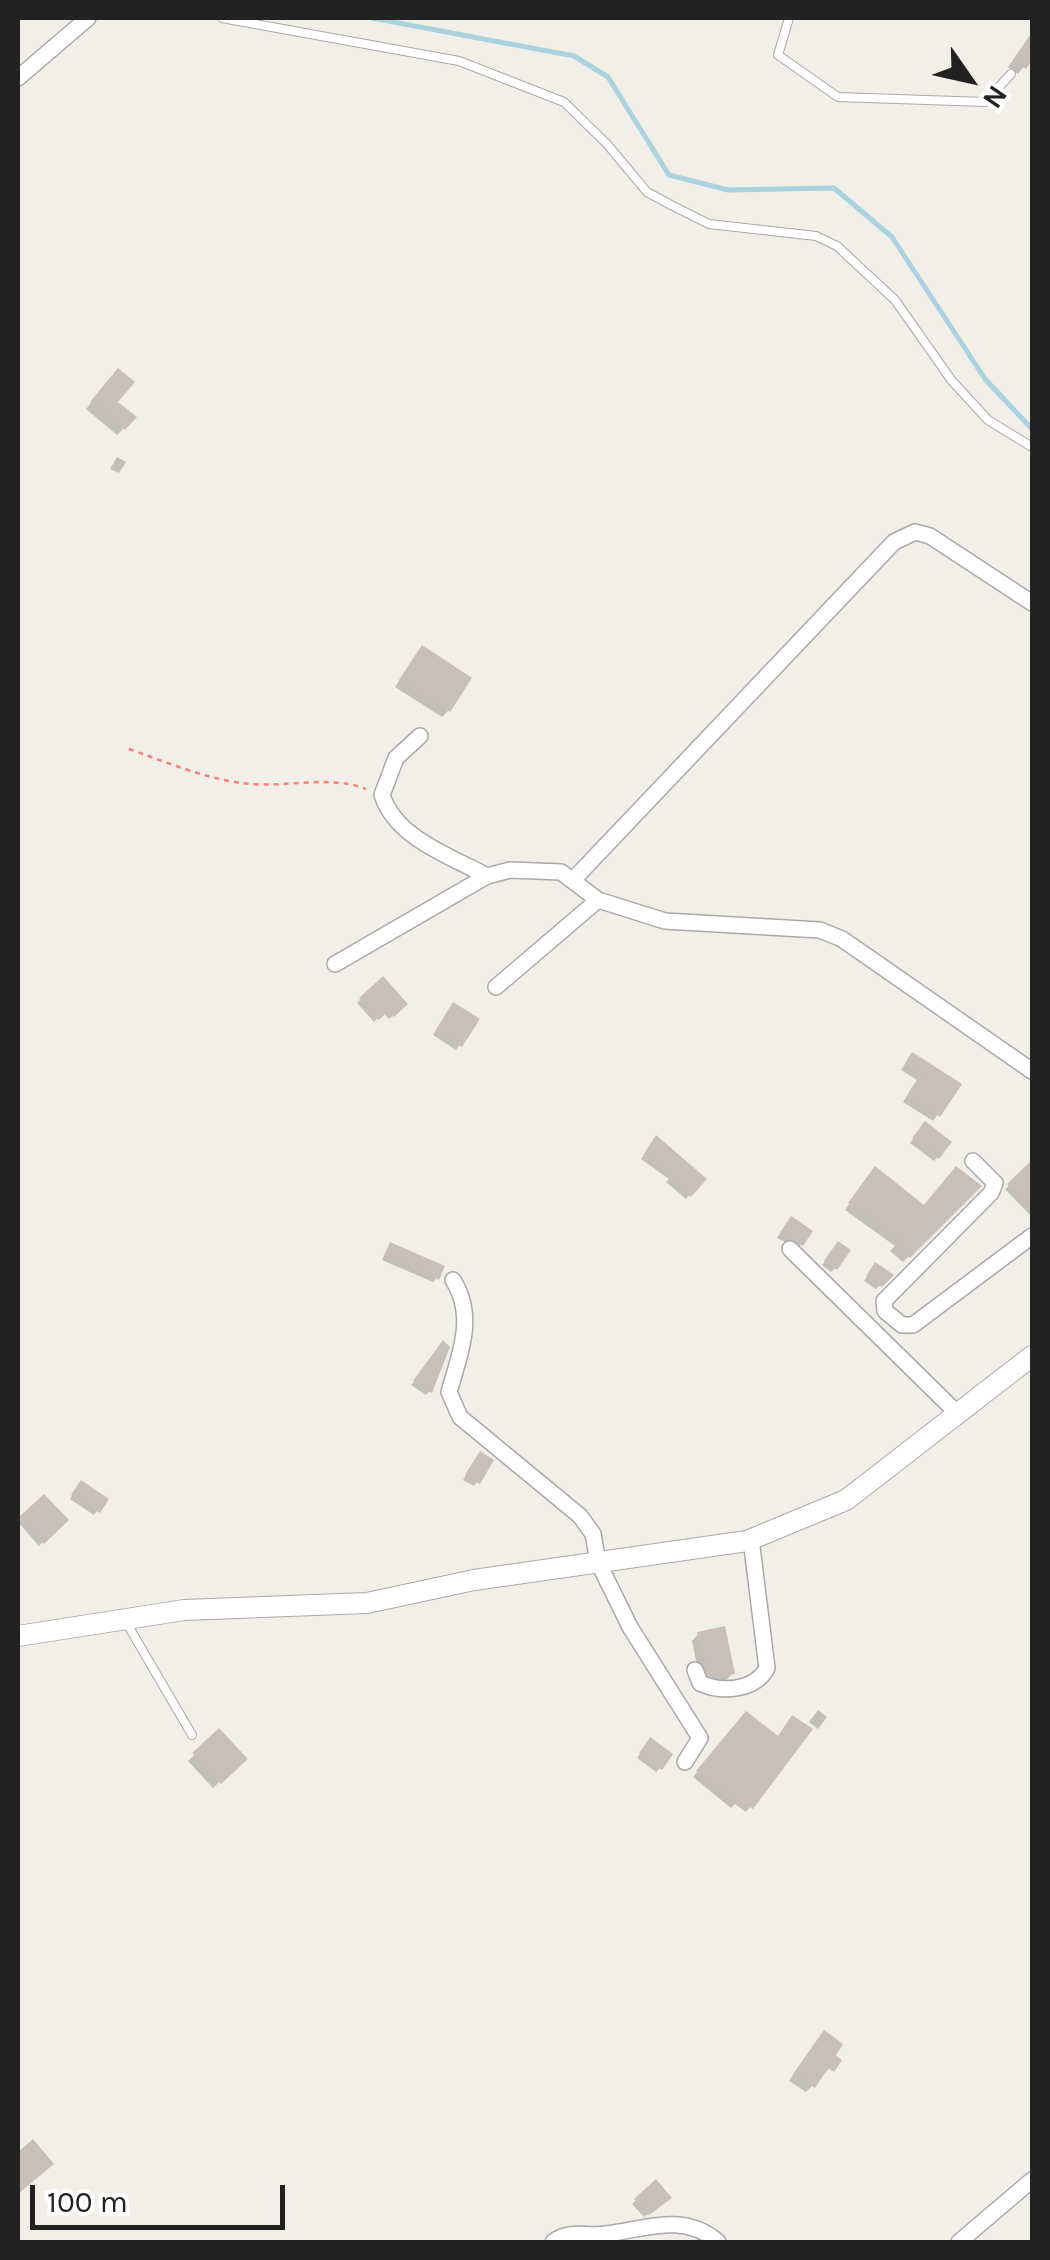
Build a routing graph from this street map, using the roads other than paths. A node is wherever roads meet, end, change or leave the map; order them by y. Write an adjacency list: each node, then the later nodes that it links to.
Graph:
1 (88, 18): 5 (street)
2 (222, 18): 6 (lane)
3 (789, 18): 4 (lane)
4 (1011, 74)
5 (18, 78)
6 (1032, 447)
7 (1032, 603): 10 (street)
8 (420, 736): 9 (street)
9 (487, 876): 10 (street); 12 (street)
10 (573, 880): 11 (street)
11 (598, 900): 13 (street); 14 (street)
12 (335, 964)
13 (496, 987)
14 (1032, 1071)
15 (972, 1161): 16 (street)
16 (1032, 1236)
17 (790, 1249): 20 (street)
18 (453, 1280): 22 (street)
19 (1032, 1356): 20 (street)
20 (959, 1415): 21 (street)
21 (750, 1539): 22 (street); 25 (street)
22 (598, 1562): 23 (street); 27 (street)
23 (124, 1620): 24 (street); 26 (lane)
24 (18, 1636)
25 (696, 1670)
26 (192, 1734)
27 (685, 1762)
28 (1032, 2180): 31 (street)
29 (553, 2242): 30 (street)
30 (718, 2242)
31 (959, 2242)

